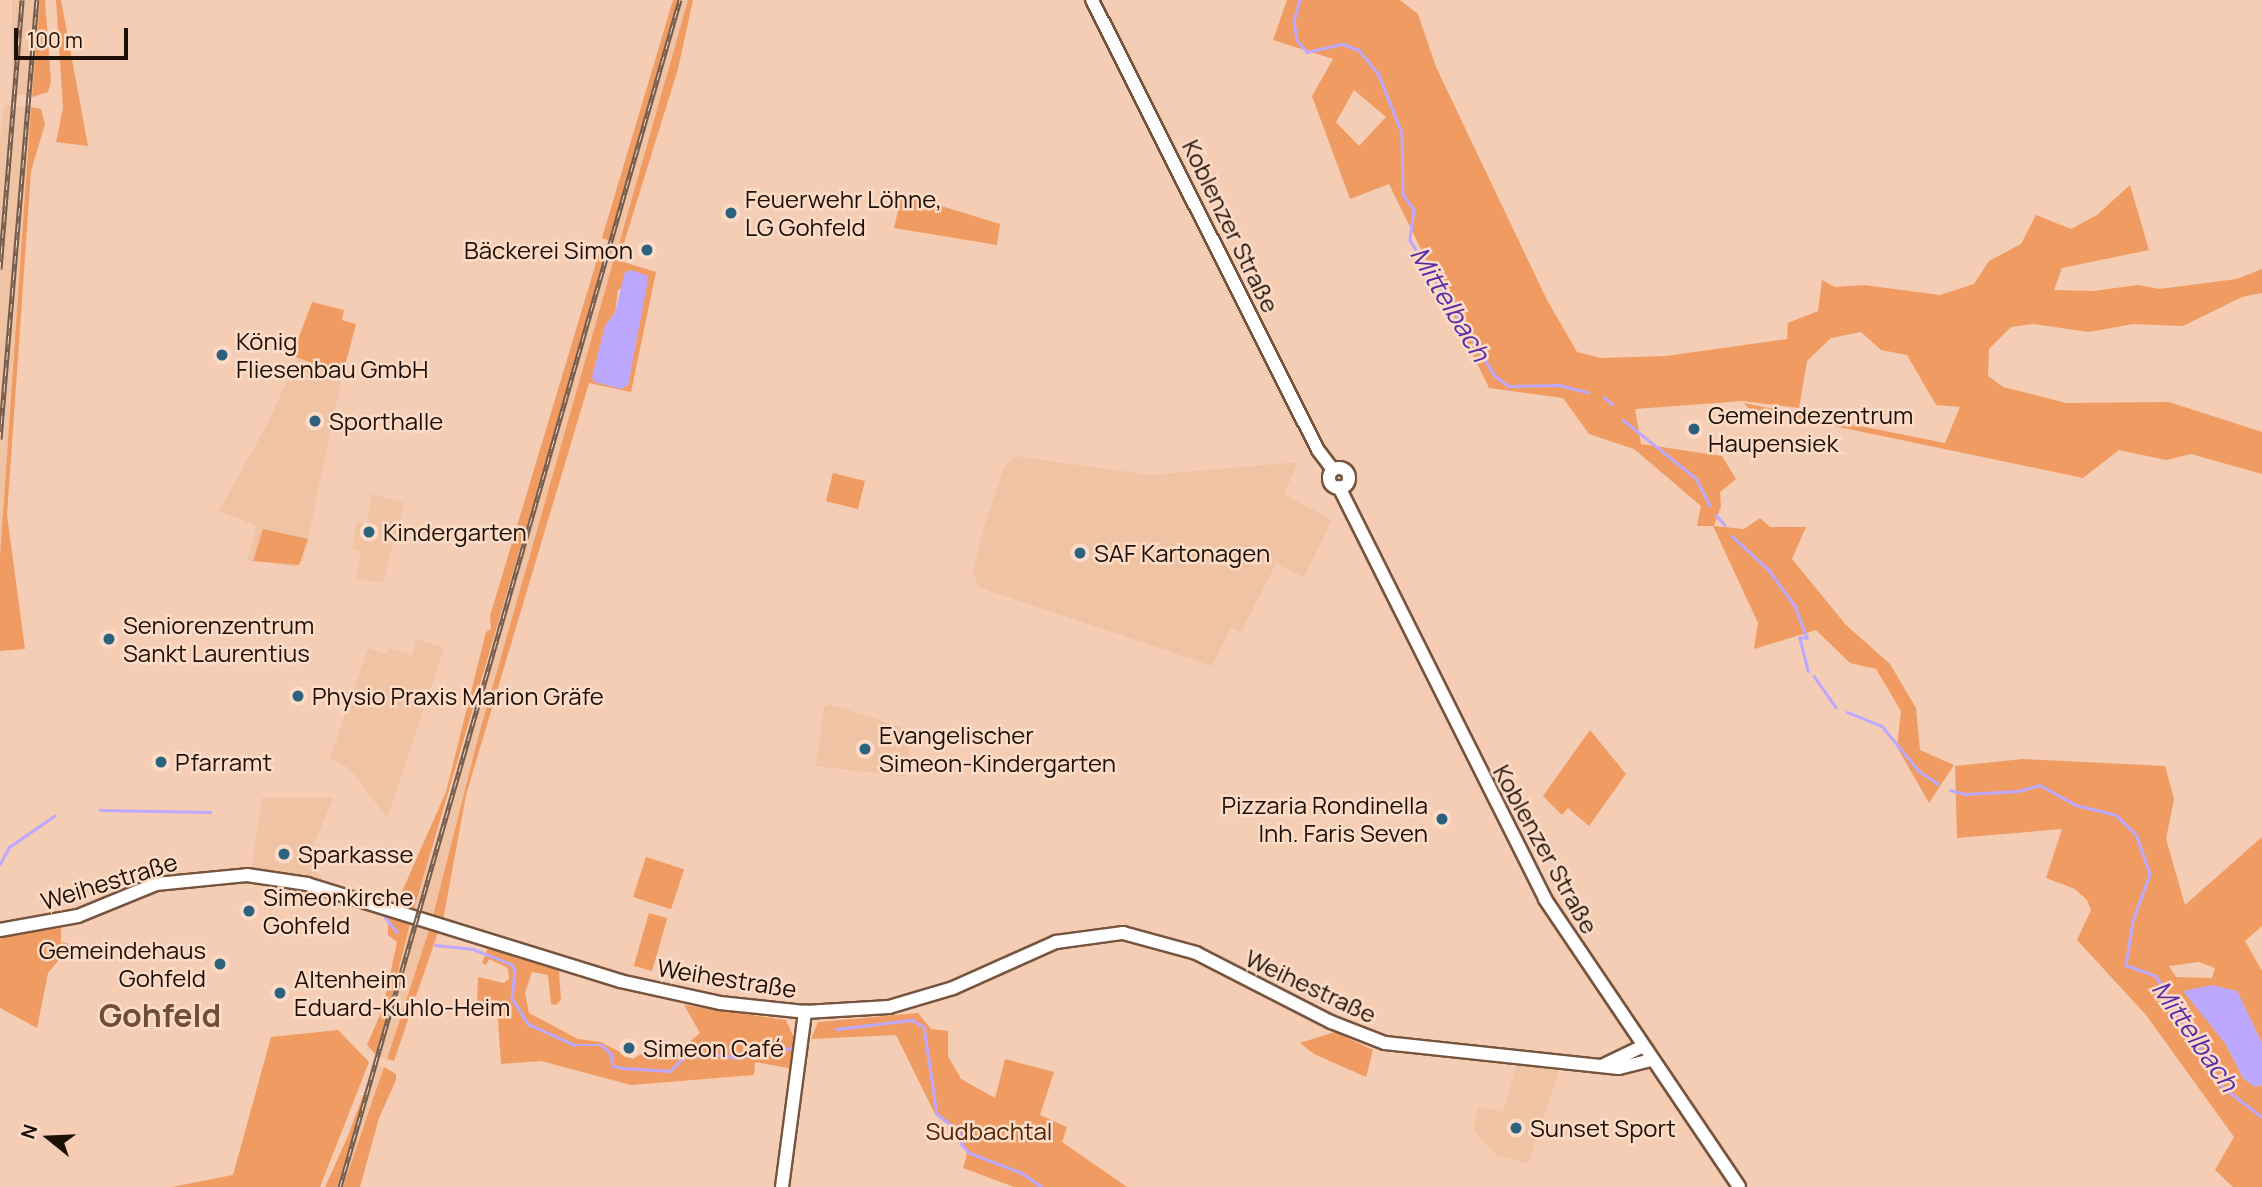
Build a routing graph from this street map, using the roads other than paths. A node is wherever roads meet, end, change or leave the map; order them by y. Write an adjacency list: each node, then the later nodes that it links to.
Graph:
1 (1092, 0): 4 (main road, Koblenzer Straße)
2 (0, 930): 3 (main road, Weihestraße)
3 (805, 1012): 8 (main road, Weihestraße); 9 (main road)
4 (1624, 1021): 5 (main road, Koblenzer Straße); 6 (main road)
5 (1641, 1047): 6 (main road, Weihestraße); 7 (main road, Koblenzer Straße)
6 (1619, 1059): 8 (main road, Weihestraße)
7 (1650, 1060): 8 (main road, Weihestraße); 10 (main road, Koblenzer Straße)
8 (1601, 1066)
9 (782, 1187)
10 (1740, 1187)

